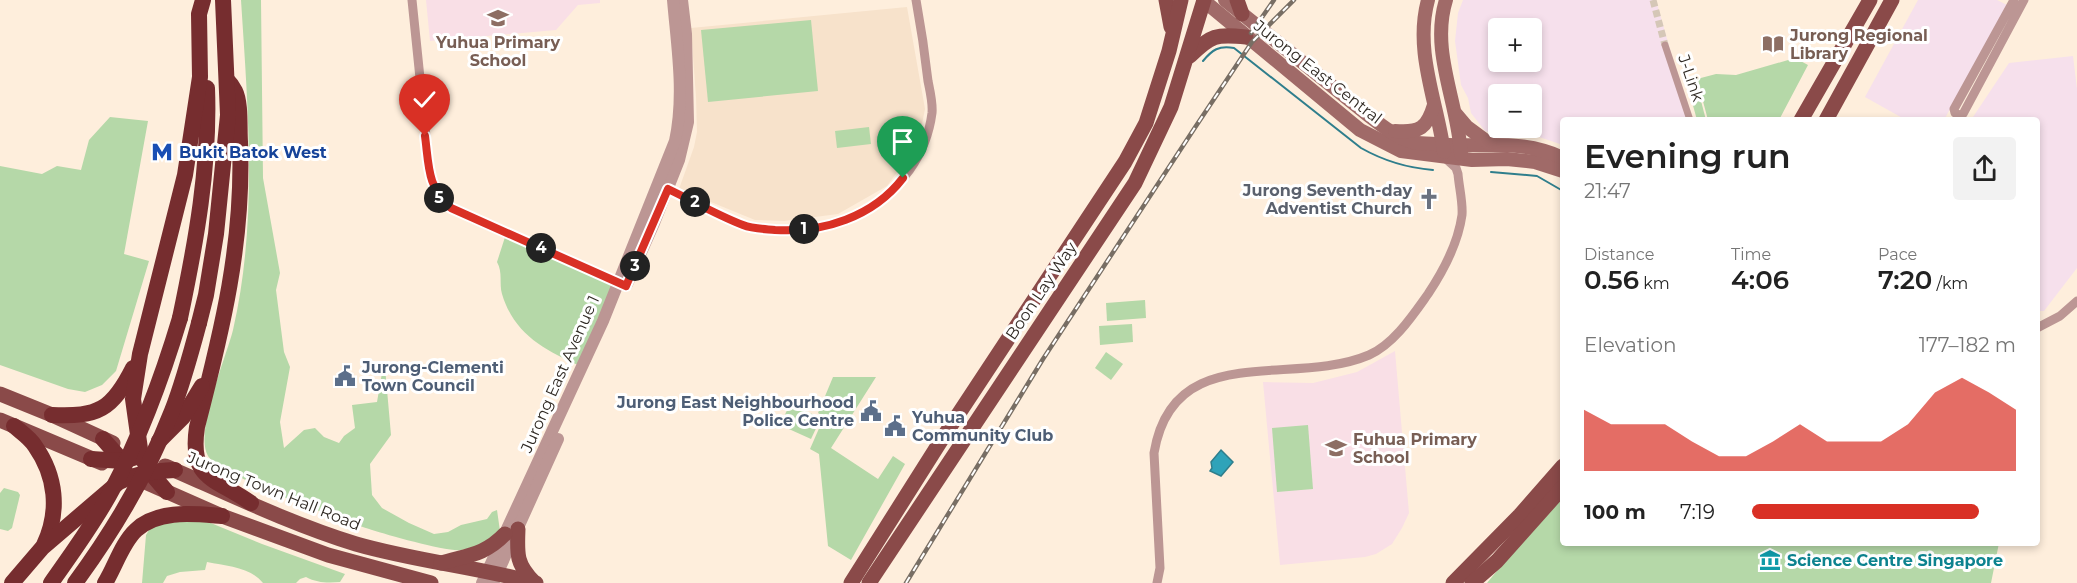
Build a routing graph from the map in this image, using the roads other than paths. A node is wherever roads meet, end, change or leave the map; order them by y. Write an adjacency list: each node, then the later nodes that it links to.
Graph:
1 (203, 0): 38 (highway); 61 (highway, bridge)
2 (223, 0): 22 (highway)
3 (412, 0): 35 (street)
4 (673, 0): 34 (street, Jurong East Avenue 1)
5 (682, 0): 34 (street, Jurong East Avenue 1)
6 (916, 0): 34 (street)
7 (1166, 0): 18 (main road)
8 (1180, 0): 18 (main road, Boon Lay Way)
9 (1204, 0): 19 (main road, Jurong East Central); 21 (main road, Boon Lay Way)
10 (1225, 0): 17 (main road, Jurong East Central)
11 (1428, 0): 23 (main road)
12 (1446, 0): 24 (main road)
13 (1870, 0): 26 (main road)
14 (1892, 0): 27 (main road)
15 (2014, 0): 16 (street)
16 (2024, 0)
17 (1239, 7): 28 (main road, Jurong East Central)
18 (1173, 33): 66 (main road, Boon Lay Way)
19 (1246, 37): 21 (main road); 30 (main road, Jurong East Central)
20 (1665, 45): 25 (street, J-Link)
21 (1188, 58): 67 (main road, Boon Lay Way)
22 (227, 80): 39 (highway); 62 (highway, bridge)
23 (1434, 105): 28 (main road); 30 (main road)
24 (1454, 111): 29 (main road); 32 (main road)
25 (1689, 117)
26 (1803, 117)
27 (1828, 117)
28 (1390, 131): 30 (main road, Jurong East Central)
29 (1490, 144): 31 (main road, Jurong East Central); 32 (main road, Jurong East Central)
30 (1443, 151): 32 (main road, Jurong East Central)
31 (1560, 157)
32 (1459, 158): 33 (main road, Jurong East Central); 68 (street)
33 (1560, 170)
34 (663, 187): 35 (street, Jurong East Avenue 1)
35 (622, 284): 55 (street, Jurong East Avenue 1)
36 (2077, 301): 37 (street)
37 (2040, 326)
38 (140, 354): 41 (highway); 44 (highway)
39 (211, 370): 44 (highway); 53 (highway)
40 (0, 394): 41 (main road, Jurong Town Hall Road)
41 (52, 415): 43 (main road, Jurong Town Hall Road)
42 (7, 423): 45 (main road); 56 (highway)
43 (104, 439): 44 (main road, Jurong Town Hall Road); 46 (highway)
44 (141, 456): 46 (highway); 48 (main road, Jurong Town Hall Road); 49 (highway)
45 (91, 459): 46 (highway); 50 (main road)
46 (123, 461): 50 (highway)
47 (1560, 469): 69 (main road)
48 (175, 470): 49 (highway); 53 (main road, Jurong Town Hall Road)
49 (150, 472): 50 (highway); 52 (highway)
50 (132, 476): 52 (main road); 56 (highway); 57 (highway)
51 (1560, 490): 70 (main road)
52 (167, 492): 54 (main road)
53 (252, 503): 58 (main road, Jurong Town Hall Road)
54 (222, 516): 57 (highway); 64 (main road)
55 (511, 531): 58 (main road); 59 (street, Jurong East Avenue 1); 65 (main road)
56 (42, 548): 60 (highway)
57 (120, 555): 63 (highway)
58 (438, 563): 59 (main road, Jurong Town Hall Road)
59 (490, 578): 65 (main road, Jurong Town Hall Road)
60 (12, 583)
61 (51, 583)
62 (75, 583)
63 (105, 583)
64 (430, 583)
65 (535, 583)
66 (851, 583)
67 (869, 583)
68 (1157, 583)
69 (1453, 583)
70 (1472, 583)

